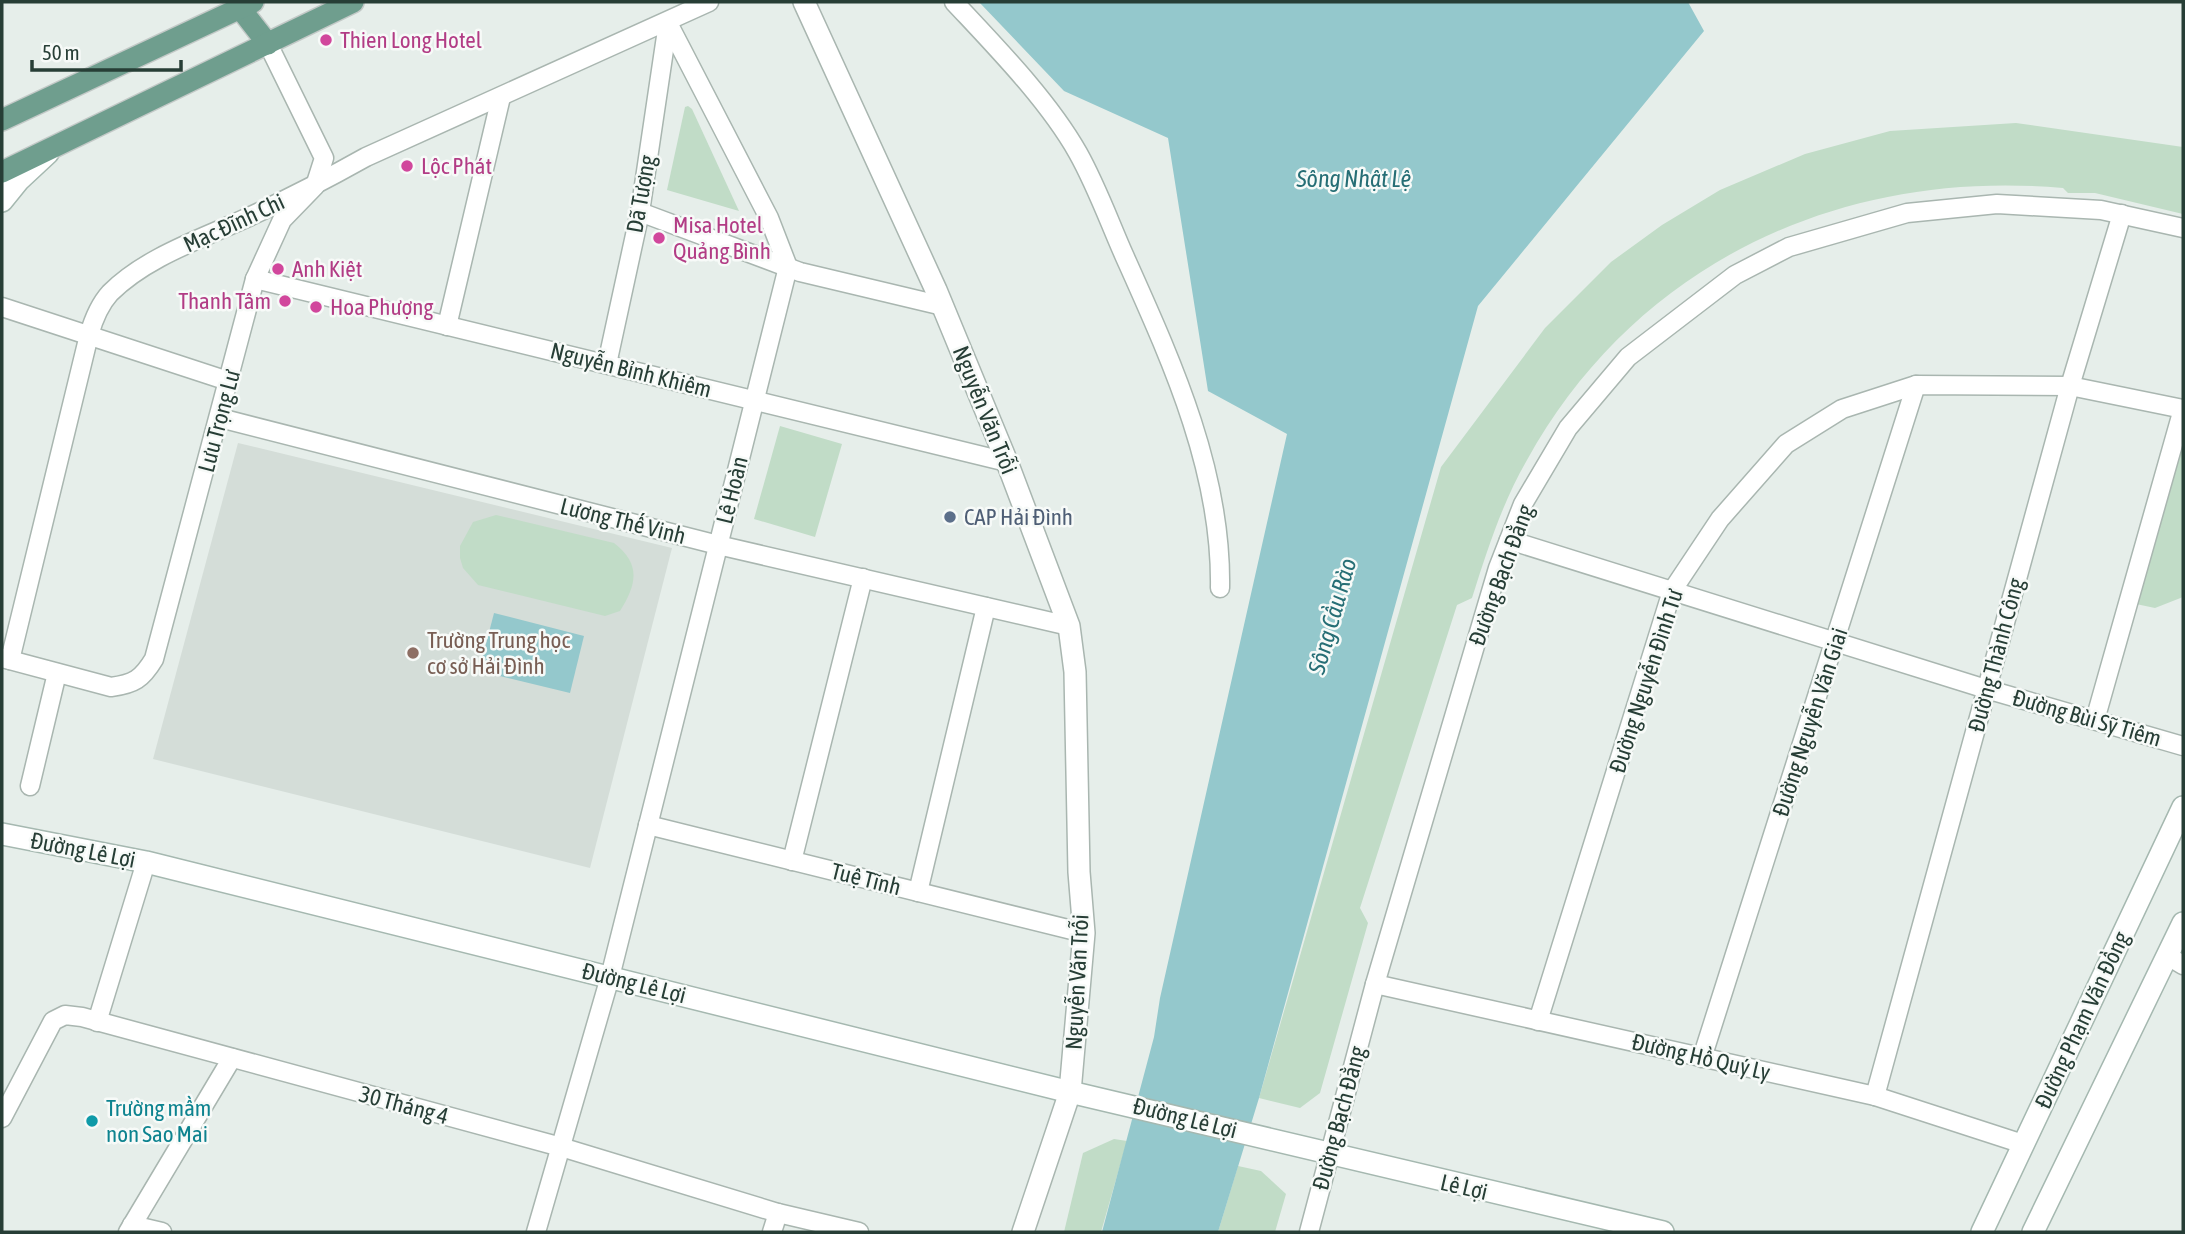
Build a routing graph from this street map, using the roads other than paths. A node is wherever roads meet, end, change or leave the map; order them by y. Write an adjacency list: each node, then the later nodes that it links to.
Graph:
1 (353, 2): 7 (main road)
2 (709, 2): 6 (street, Mạc Đĩnh Chi)
3 (804, 2): 19 (main road, Nguyễn Văn Trỗi)
4 (954, 2): 34 (street)
5 (242, 4): 7 (main road); 9 (main road)
6 (668, 23): 8 (street, Mạc Đĩnh Chi); 14 (street, Dã Tượng); 17 (street)
7 (268, 44): 10 (main road); 12 (street)
8 (501, 97): 12 (street, Mạc Đĩnh Chi); 21 (street)
9 (2, 121)
10 (56, 147): 11 (main road); 13 (main road)
11 (2, 172)
12 (315, 186): 18 (street, Lưu Trọng Lư); 22 (street, Mạc Đĩnh Chi)
13 (2, 201)
14 (640, 212): 17 (street); 23 (street, Dã Tượng)
15 (2122, 214): 16 (street, Đường Bạch Đằng); 26 (street, Đường Thành Công); 31 (street, Đường Bạch Đằng)
16 (2183, 229)
17 (788, 267): 19 (street); 27 (street, Lê Hoàn)
18 (255, 279): 21 (street, Nguyễn Bỉnh Khiêm); 24 (street, Lưu Trọng Lư)
19 (943, 306): 30 (main road, Nguyễn Văn Trỗi)
20 (2, 307): 22 (street)
21 (447, 326): 23 (street, Nguyễn Bỉnh Khiêm)
22 (89, 335): 24 (street); 39 (street, Mạc Đĩnh Chi)
23 (607, 364): 27 (street, Nguyễn Bỉnh Khiêm)
24 (228, 381): 29 (street, Lưu Trọng Lư)
25 (1916, 385): 26 (street, Đường Nguyễn Đình Tư); 35 (street, Đường Nguyễn Đình Tư); 38 (street, Đường Nguyễn Văn Giai)
26 (2070, 386): 28 (street, Đường Nguyễn Đình Tư); 41 (street, Đường Thành Công)
27 (754, 400): 30 (street, Nguyễn Bỉnh Khiêm); 32 (street, Lê Hoàn)
28 (2183, 409): 42 (street)
29 (220, 418): 32 (street, Lương Thế Vinh); 40 (street, Lưu Trọng Lư)
30 (1007, 462): 37 (main road, Nguyễn Văn Trỗi)
31 (1509, 540): 35 (street, Đường Bùi Sỹ Tiêm); 55 (street, Đường Bạch Đằng)
32 (718, 545): 33 (street, Lương Thế Vinh); 46 (street, Lê Hoàn)
33 (863, 578): 36 (street, Lương Thế Vinh); 48 (street)
34 (1220, 588)
35 (1672, 591): 38 (street, Đường Bùi Sỹ Tiêm); 56 (street, Đường Nguyễn Đình Tư)
36 (986, 607): 37 (street, Lương Thế Vinh); 50 (street)
37 (1069, 626): 52 (main road, Nguyễn Văn Trỗi)
38 (1836, 642): 41 (street, Đường Bùi Sỹ Tiêm); 59 (street, Đường Nguyễn Văn Giai)
39 (6, 659): 40 (street, Lưu Trọng Lư)
40 (57, 673): 44 (street)
41 (1986, 689): 42 (street, Đường Bùi Sỹ Tiêm); 61 (street, Đường Thành Công)
42 (2095, 720): 43 (street, Đường Bùi Sỹ Tiêm)
43 (2183, 746)
44 (30, 786)
45 (2183, 807): 64 (main road, Đường Phạm Văn Đồng)
46 (648, 825): 48 (street, Tuệ Tĩnh); 54 (street, Lê Hoàn)
47 (2, 834): 49 (main road, Đường Lê Lợi)
48 (792, 861): 50 (street, Tuệ Tĩnh)
49 (146, 862): 54 (main road, Đường Lê Lợi); 57 (street)
50 (918, 892): 52 (street, Tuệ Tĩnh)
51 (2183, 923): 53 (main road, Đường Phạm Văn Đồng)
52 (1084, 933): 60 (main road, Nguyễn Văn Trỗi)
53 (2176, 961): 77 (main road, Đường Phạm Văn Đồng)
54 (610, 977): 60 (main road, Đường Lê Lợi); 65 (street, Lê Hoàn)
55 (1375, 984): 56 (street, Đường Hồ Quý Ly); 66 (street, Đường Bạch Đằng)
56 (1538, 1021): 59 (street, Đường Hồ Quý Ly)
57 (97, 1022): 58 (street, 30 Tháng 4); 62 (street, 30 Tháng 4)
58 (232, 1058): 65 (street, 30 Tháng 4); 68 (street)
59 (1702, 1058): 61 (street, Đường Hồ Quý Ly)
60 (1070, 1092): 63 (main road, Đường Lê Lợi); 73 (main road, Nguyễn Văn Trỗi)
61 (1875, 1096): 64 (street, Đường Hồ Quý Ly)
62 (2, 1118)
63 (1266, 1138): 66 (main road, Lê Lợi)
64 (2023, 1144): 76 (main road, Đường Phạm Văn Đồng)
65 (561, 1147): 67 (street, 30 Tháng 4); 70 (street, Lê Hoàn)
66 (1329, 1155): 74 (street, Đường Bạch Đằng); 75 (main road, Lê Lợi)
67 (778, 1213): 71 (street); 72 (street, 30 Tháng 4)
68 (130, 1228): 69 (street)
69 (162, 1232)
70 (537, 1232)
71 (772, 1232)
72 (859, 1232)
73 (1023, 1232)
74 (1309, 1232)
75 (1663, 1232)
76 (1982, 1232)
77 (2033, 1232)

